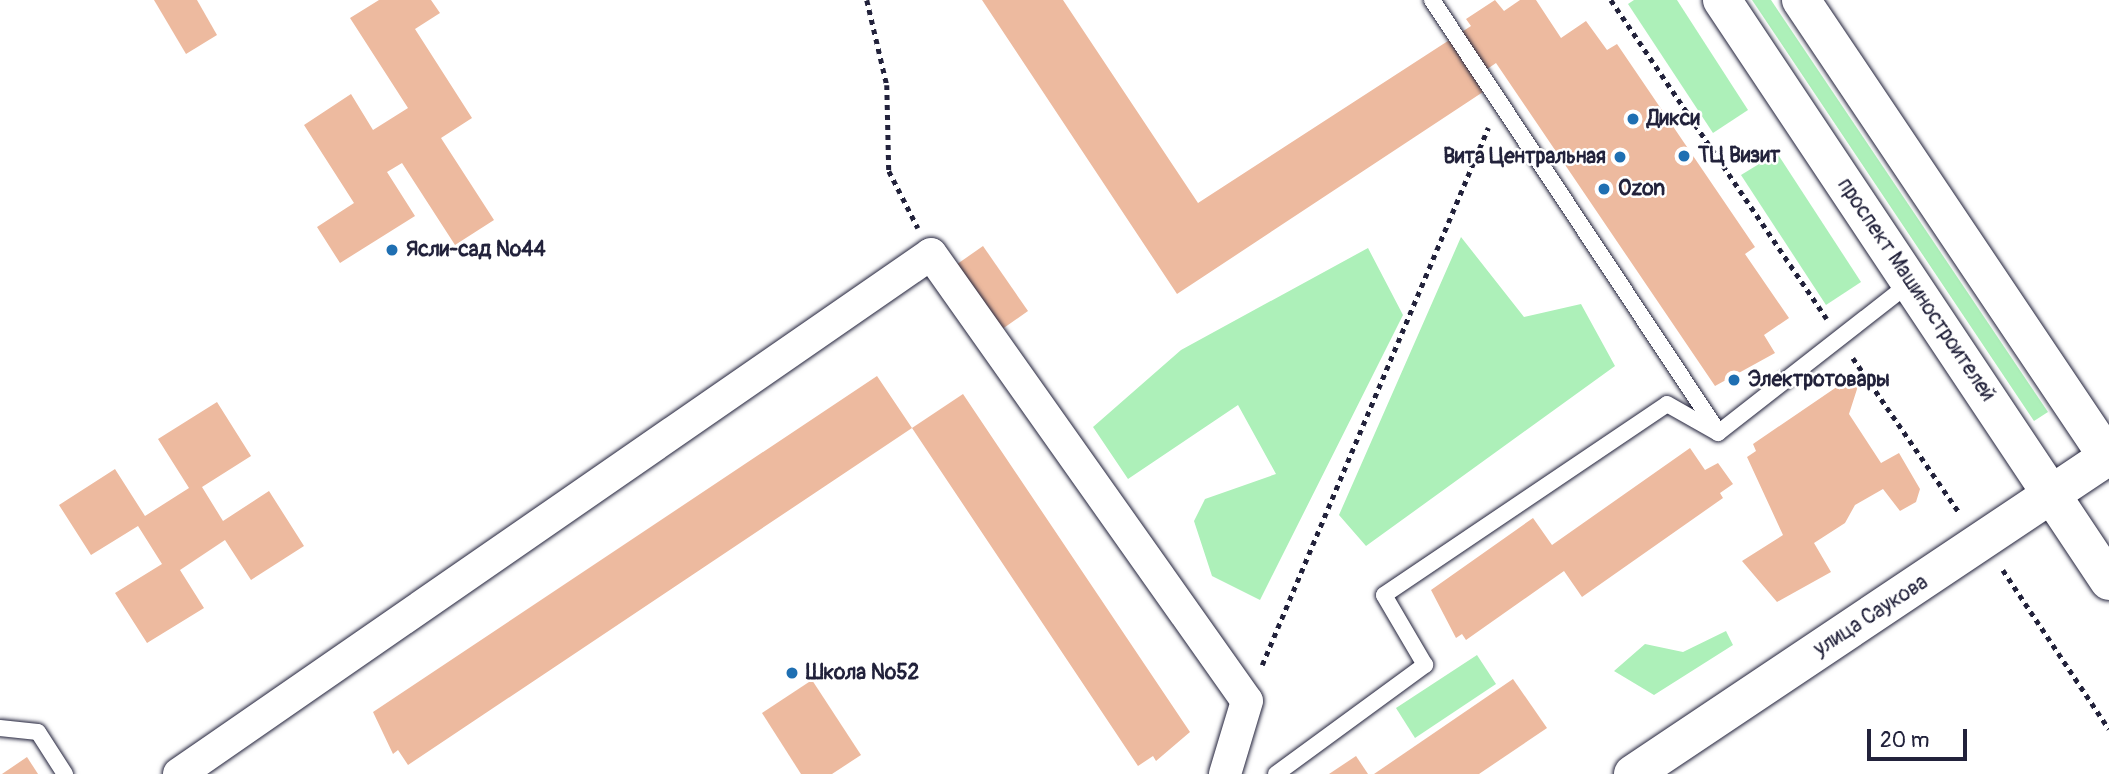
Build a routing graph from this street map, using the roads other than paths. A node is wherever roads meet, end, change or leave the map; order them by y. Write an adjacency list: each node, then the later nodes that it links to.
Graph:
1 (1432, 0): 5 (lane)
2 (1722, 0): 4 (main road, проспект Машиностроителей)
3 (1801, 0): 6 (main road)
4 (1911, 282): 5 (lane); 7 (main road, проспект Машиностроителей)
5 (1718, 433): 13 (lane)
6 (2108, 458): 7 (main road, улица Саукова)
7 (2052, 494): 8 (main road, проспект Машиностроителей); 14 (main road, улица Саукова)
8 (2109, 581)
9 (0, 728): 10 (lane)
10 (65, 774)
11 (179, 774): 12 (street)
12 (1225, 774)
13 (1276, 774)
14 (1633, 774)

